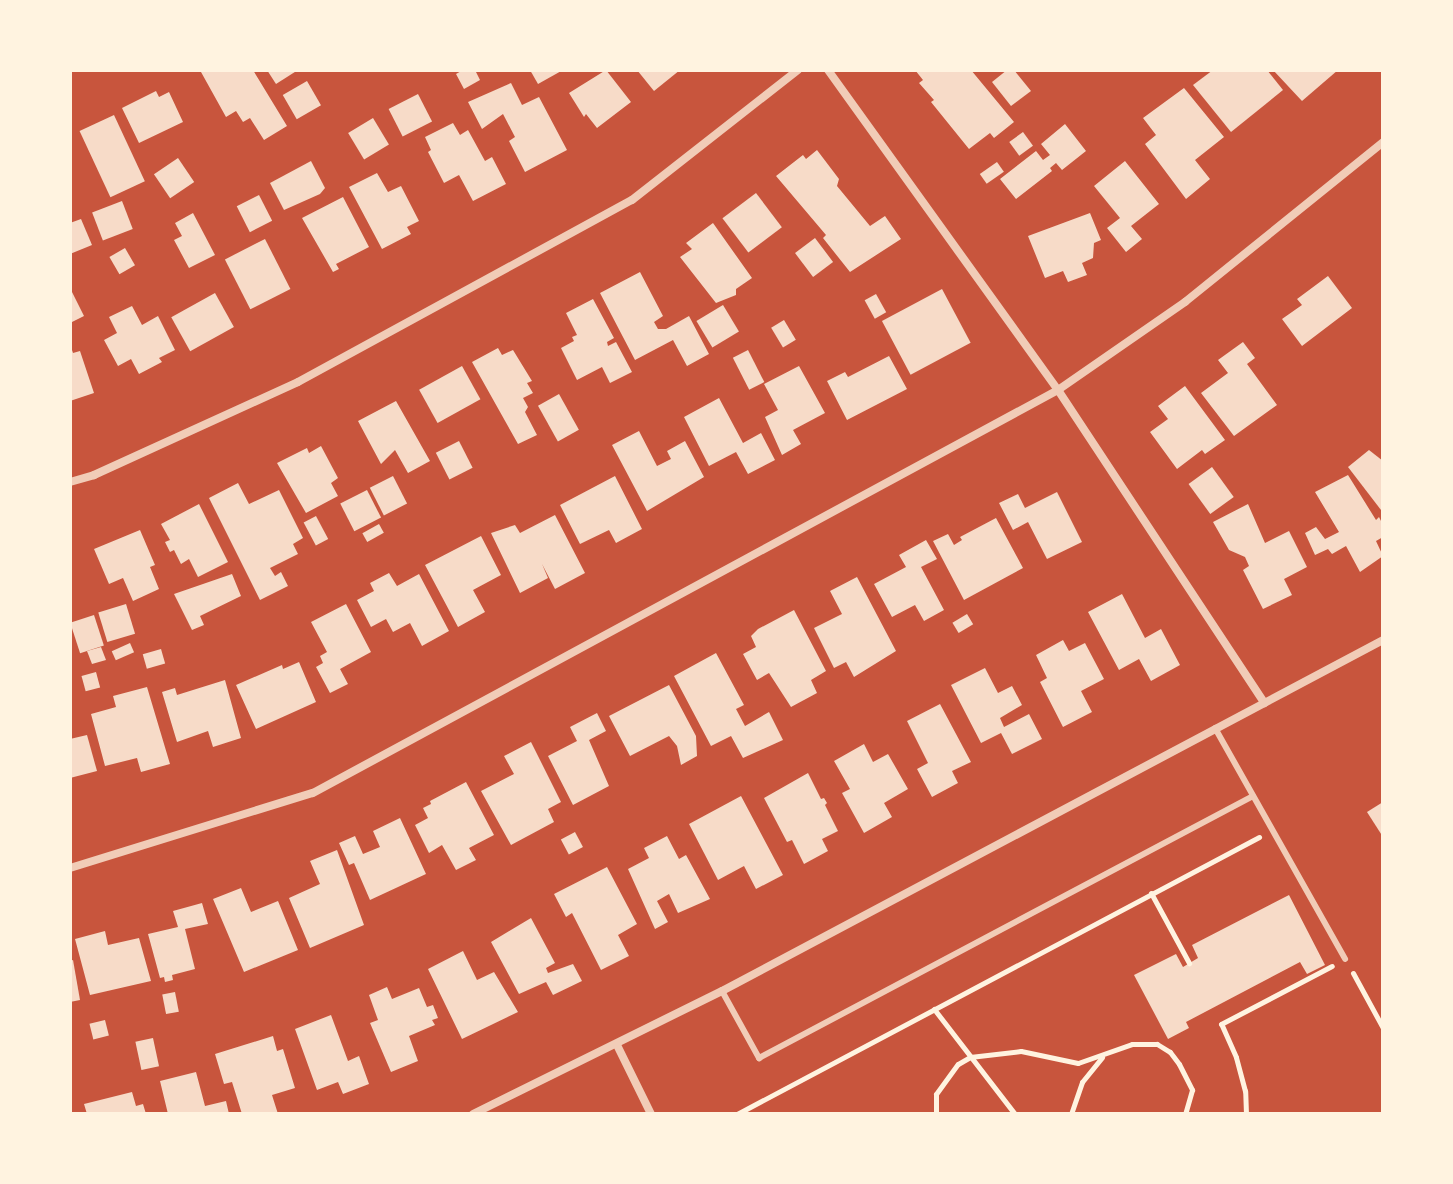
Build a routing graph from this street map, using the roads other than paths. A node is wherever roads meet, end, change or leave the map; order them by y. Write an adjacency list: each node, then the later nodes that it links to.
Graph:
1 (798, 70): 5 (street)
2 (828, 70): 4 (street)
3 (1383, 142): 4 (street)
4 (1058, 390): 7 (street); 10 (street)
5 (70, 482)
6 (1383, 640): 7 (street)
7 (1264, 703): 8 (street)
8 (1215, 728): 9 (lane); 12 (street)
9 (1253, 796): 11 (lane); 12 (lane)
10 (70, 868)
11 (1345, 959)
12 (722, 991): 13 (street)
13 (617, 1045): 14 (street); 15 (street)
14 (473, 1114)
15 (651, 1114)

